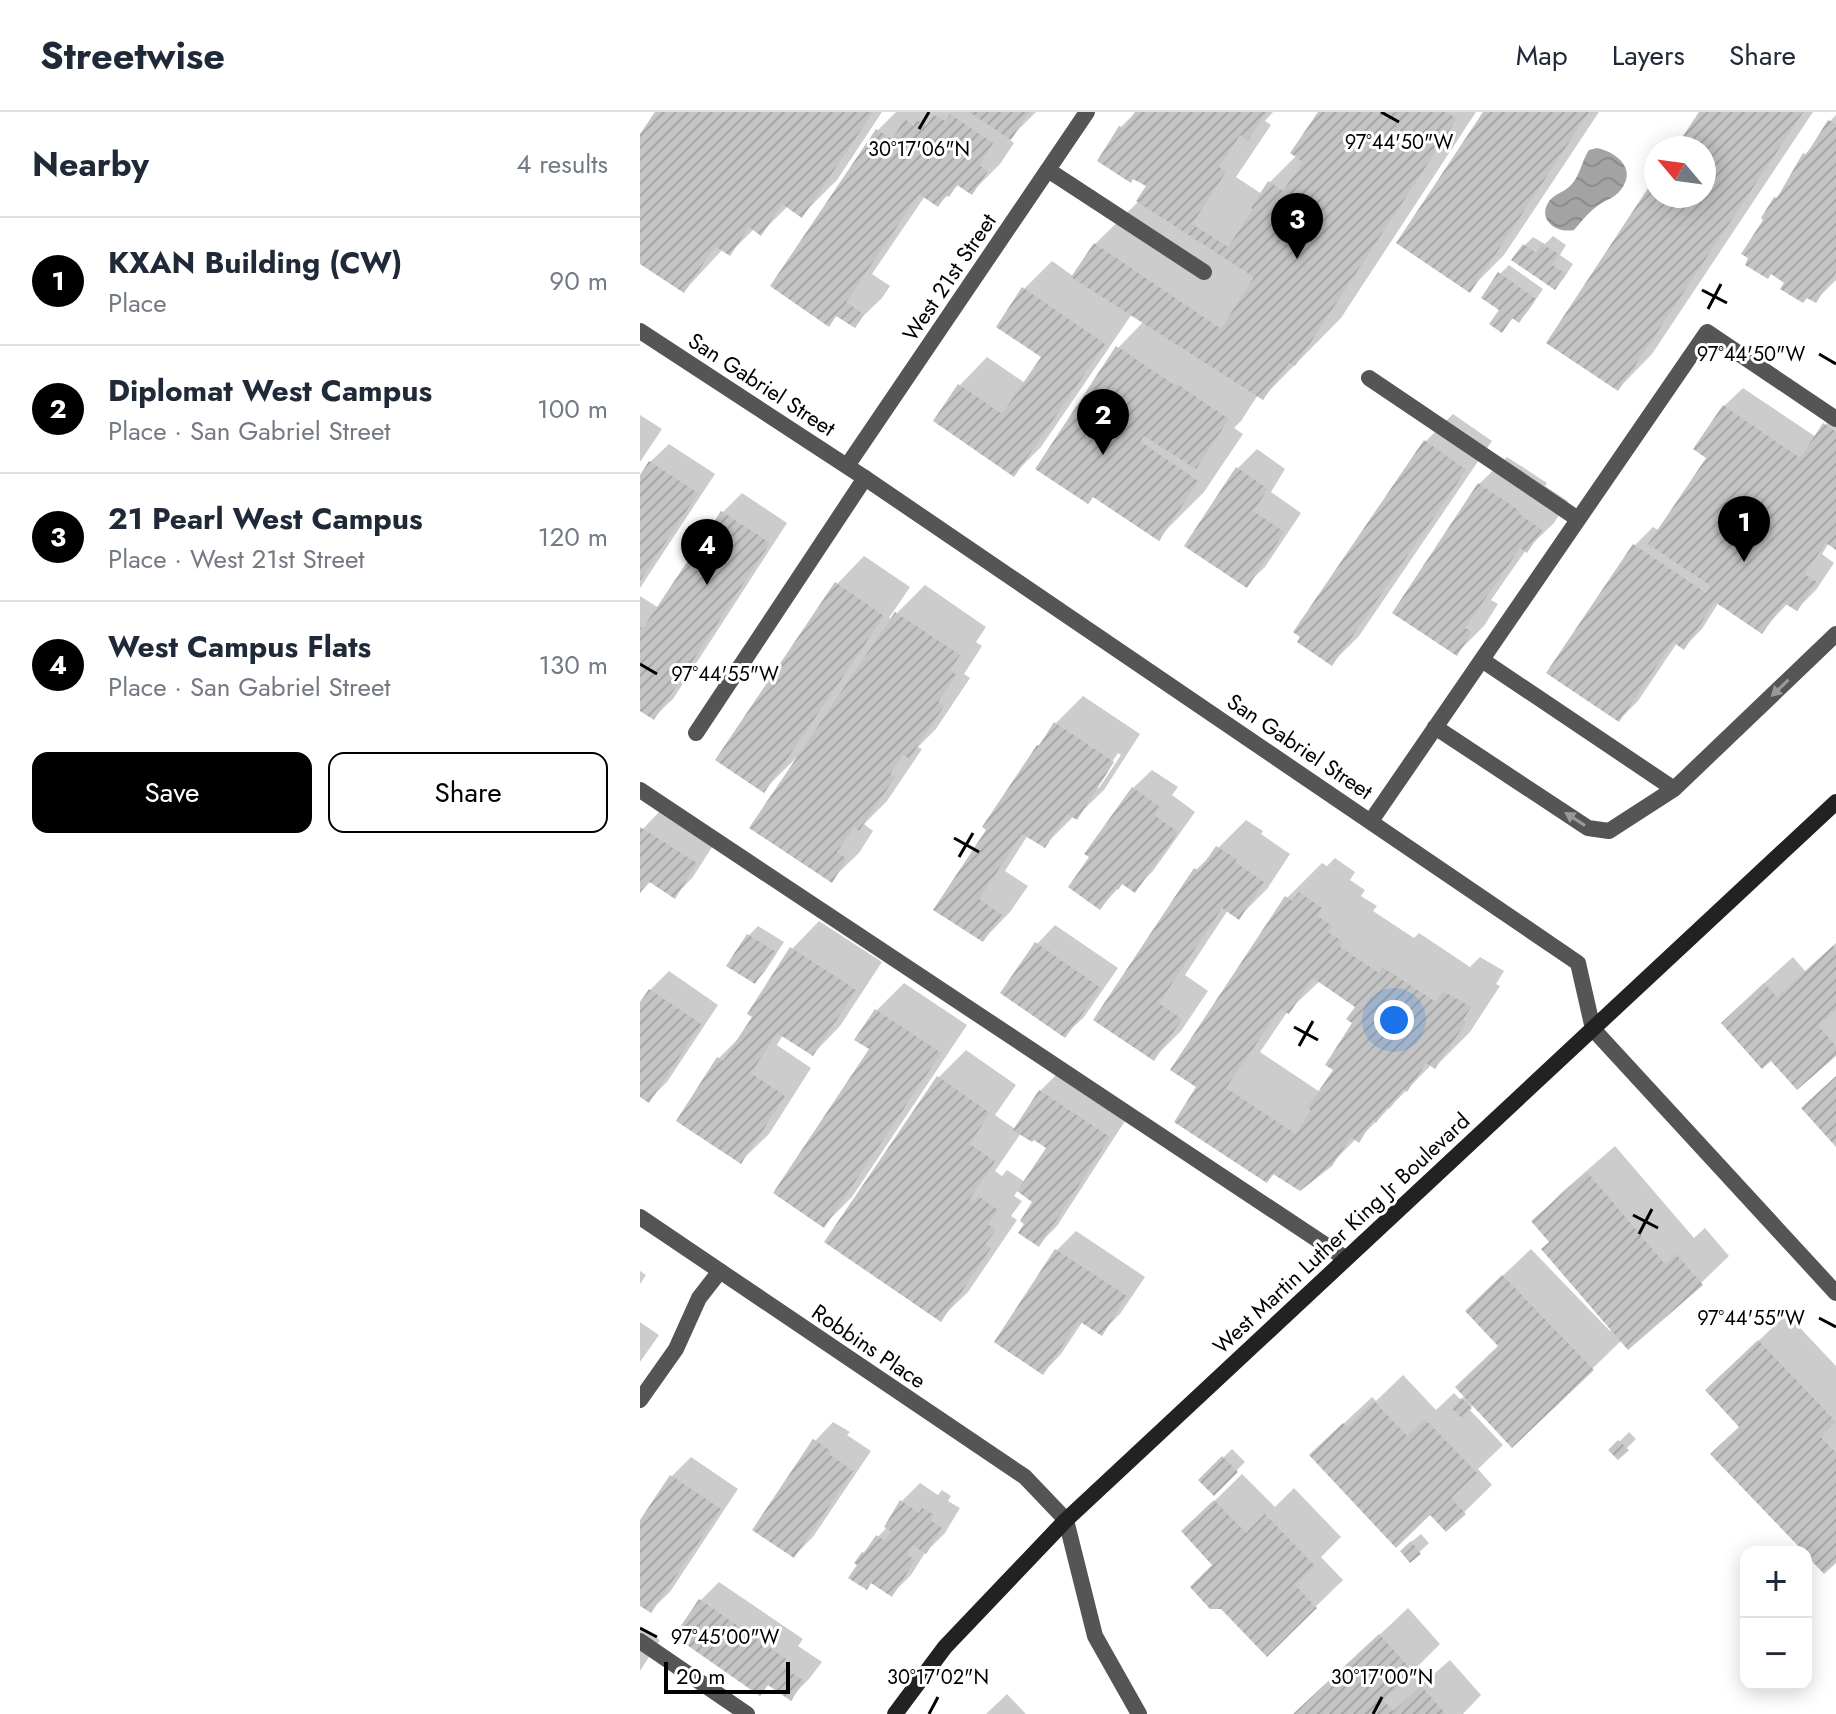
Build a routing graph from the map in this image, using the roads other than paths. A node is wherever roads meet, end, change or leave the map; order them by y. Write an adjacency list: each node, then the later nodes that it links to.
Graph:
1 (1087, 112): 2 (street, West 21st Street)
2 (1048, 170): 3 (street); 7 (street, West 21st Street)
3 (1204, 272)
4 (640, 331): 7 (street, San Gabriel Street)
5 (1369, 378): 9 (street)
6 (1834, 414): 9 (street)
7 (847, 466): 8 (street, San Gabriel Street)
8 (865, 478): 13 (street); 17 (street, San Gabriel Street)
9 (1578, 519): 11 (street)
10 (1836, 634): 14 (street, one-way to 14)
11 (1482, 660): 12 (street); 14 (street)
12 (1435, 727): 14 (street, one-way to 12); 17 (street)
13 (696, 733)
14 (1674, 789)
15 (640, 790): 20 (street)
16 (1836, 802): 18 (main road, West Martin Luther King Jr Boulevard)
17 (1371, 821): 18 (street, San Gabriel Street)
18 (1593, 1029): 20 (main road, West Martin Luther King Jr Boulevard); 22 (street, San Gabriel Street)
19 (640, 1217): 21 (street, Robbins Place)
20 (1345, 1258): 24 (main road, West Martin Luther King Jr Boulevard)
21 (720, 1271): 23 (street); 24 (street, Robbins Place)
22 (1836, 1293)
23 (640, 1400)
24 (1066, 1520): 27 (main road, West Martin Luther King Jr Boulevard); 28 (street)
25 (640, 1641): 26 (street)
26 (747, 1714)
27 (895, 1714)
28 (1139, 1714)

